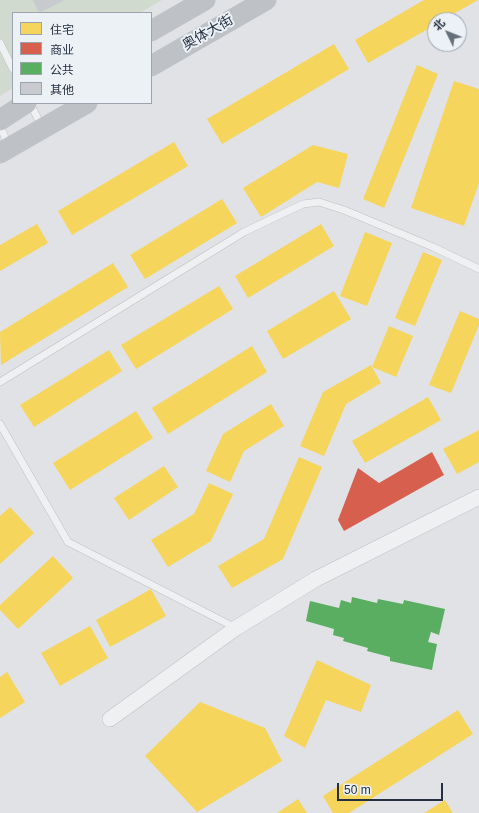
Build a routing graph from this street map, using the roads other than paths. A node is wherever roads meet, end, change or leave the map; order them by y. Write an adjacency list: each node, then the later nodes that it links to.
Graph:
1 (205, 0): 3 (main road)
2 (266, 0): 5 (main road, 奥体大街)
3 (152, 30)
4 (0, 43): 6 (lane)
5 (152, 65)
6 (12, 67)
7 (24, 104): 10 (main road)
8 (30, 104): 12 (lane)
9 (85, 104): 12 (main road)
10 (0, 120)
11 (0, 125): 13 (lane)
12 (43, 129): 13 (main road)
13 (5, 151)
14 (479, 269): 15 (lane)
15 (0, 382)
16 (0, 424): 18 (lane)
17 (479, 497): 18 (street)
18 (236, 628): 19 (street)
19 (110, 719)

